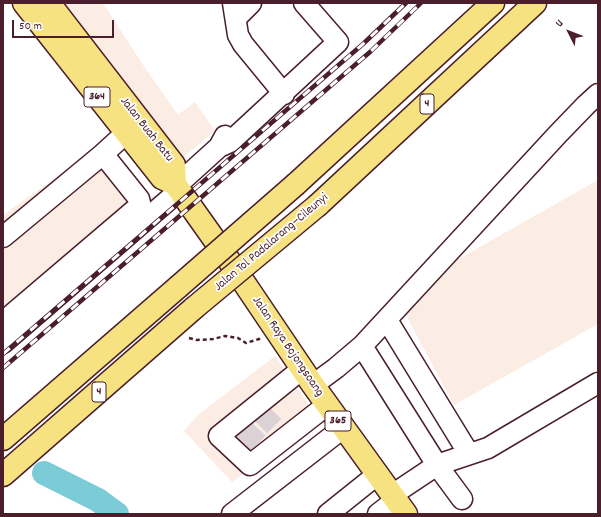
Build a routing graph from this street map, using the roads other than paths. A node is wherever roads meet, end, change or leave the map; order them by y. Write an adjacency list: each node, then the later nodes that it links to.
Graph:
1 (24, 3): 10 (main road, Jalan Buah Batu / 364)
2 (49, 3): 12 (main road, Jalan Buah Batu / 364)
3 (251, 3): 7 (street)
4 (304, 3): 8 (street)
5 (493, 3): 19 (main road, Jalan Tol Padalarang–Cileunyi / 4, bridge)
6 (535, 3): 29 (main road, Jalan Tol Padalarang–Cileunyi / 4, bridge)
7 (234, 10): 8 (street)
8 (281, 91): 12 (street)
9 (595, 110): 15 (street)
10 (126, 133): 11 (street); 12 (main road, Jalan Buah Batu / 364)
11 (103, 154): 13 (street); 16 (street)
12 (177, 187): 14 (main road, Jalan Buah Batu); 17 (street)
13 (3, 237)
14 (226, 256): 20 (main road, Jalan Raya Bojongsoang / 365)
15 (387, 320): 18 (street); 26 (street)
16 (3, 322)
17 (3, 344)
18 (362, 346): 20 (street); 27 (street)
19 (88, 365): 24 (main road); 25 (main road, Jalan Tol Padalarang–Cileunyi / 4)
20 (307, 377): 22 (main road, Jalan Raya Bojongsoang / 365); 22 (street)
21 (598, 383): 26 (street)
22 (327, 405): 23 (main road, Jalan Raya Bojongsoang / 365)
23 (343, 428): 28 (main road, Jalan Raya Bojongsoang / 365); 32 (street)
24 (3, 432)
25 (3, 439)
26 (469, 454): 27 (street)
27 (437, 465): 30 (street); 31 (street)
28 (378, 474): 31 (main road, Jalan Raya Bojongsoang / 365); 33 (street)
29 (3, 475)
30 (462, 499)
31 (399, 507): 34 (street)
32 (232, 514)
33 (328, 514)
34 (378, 514)

